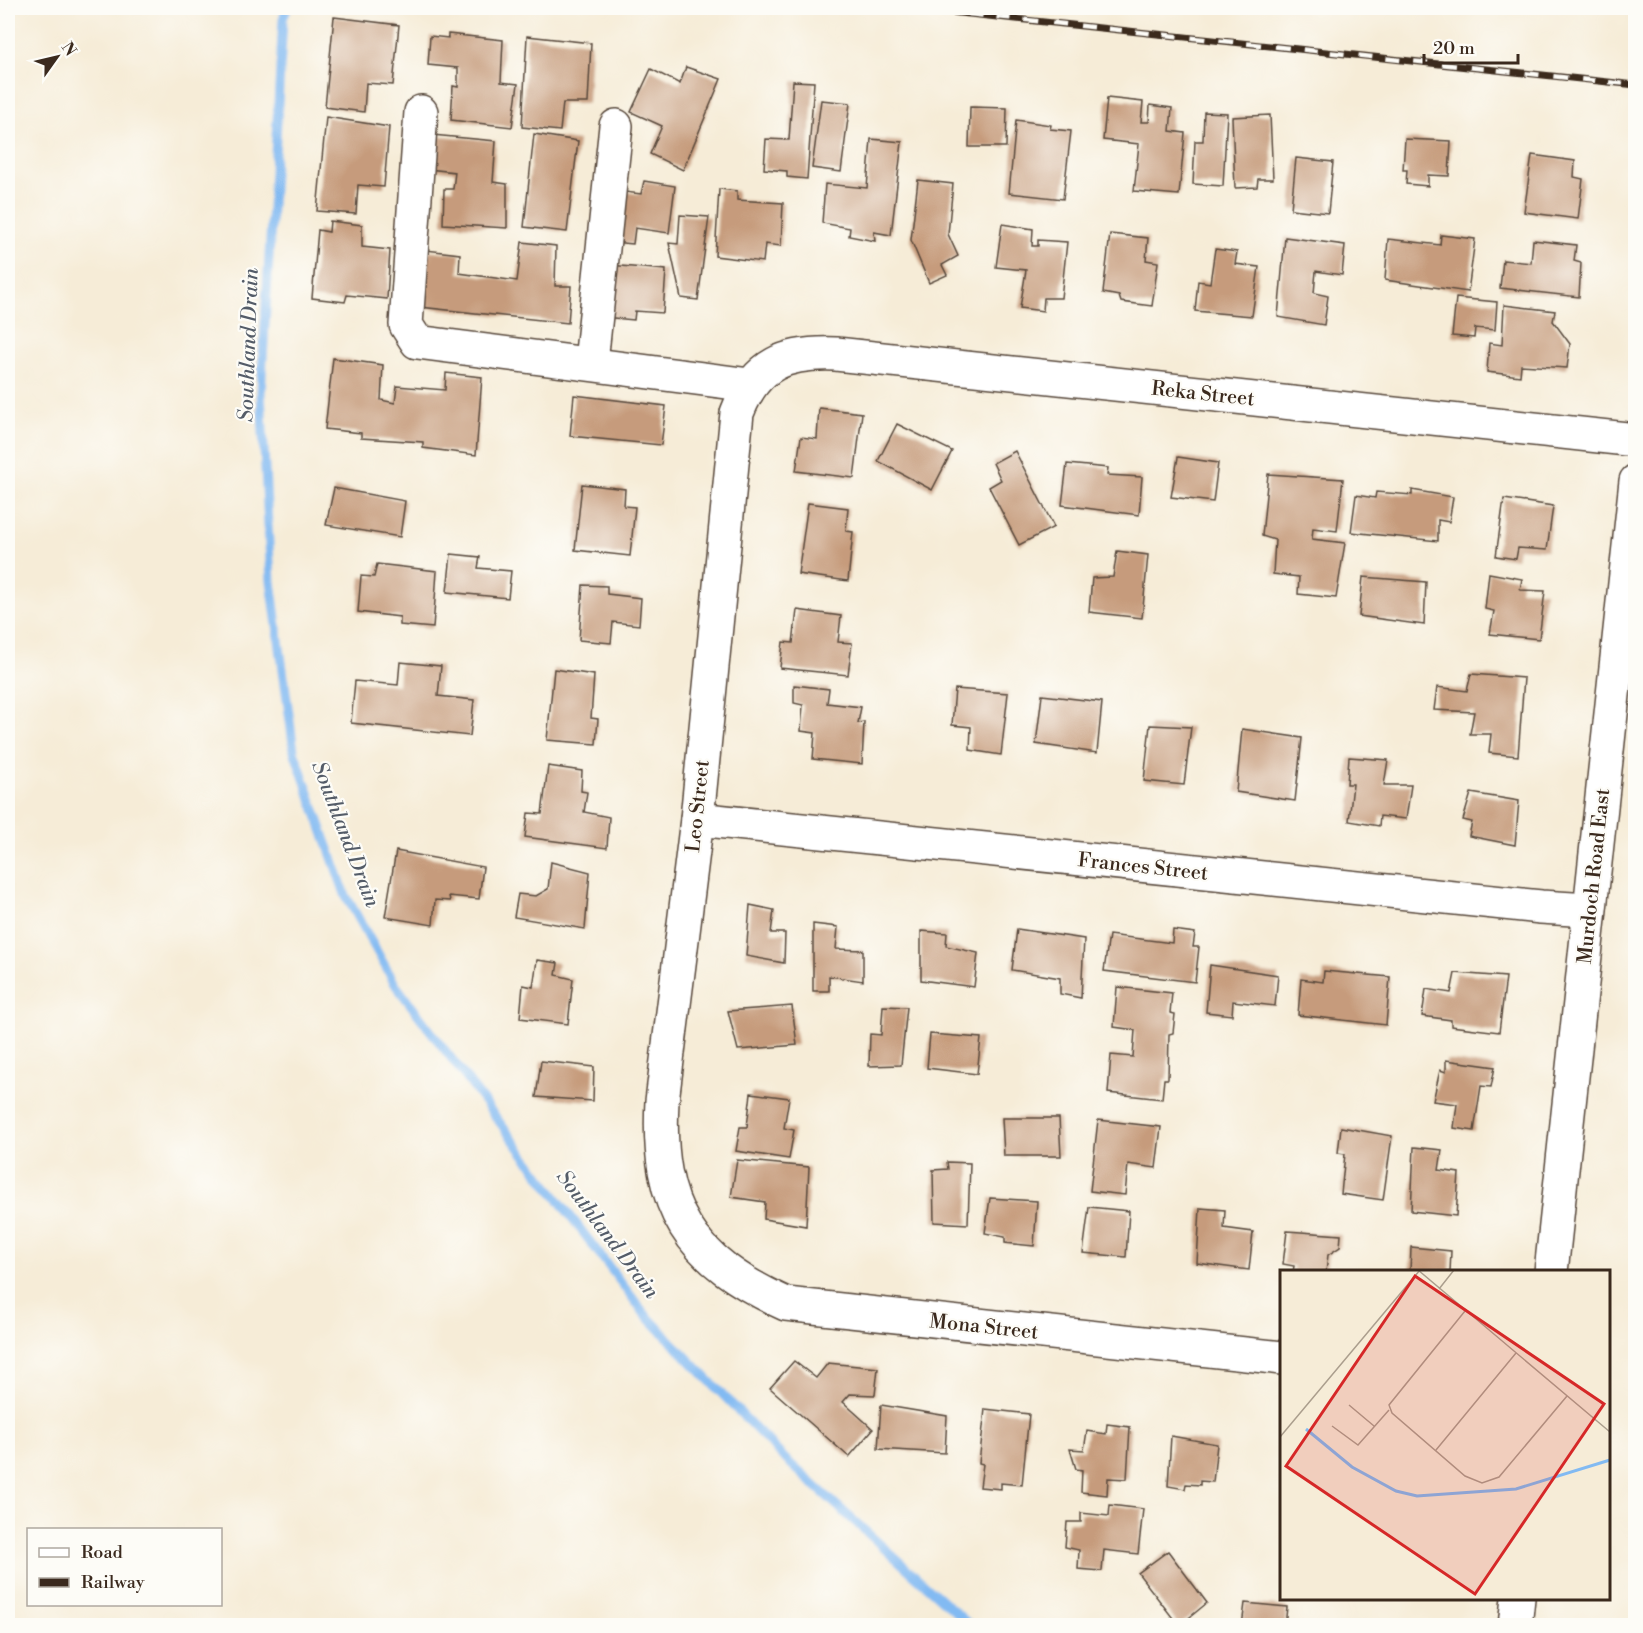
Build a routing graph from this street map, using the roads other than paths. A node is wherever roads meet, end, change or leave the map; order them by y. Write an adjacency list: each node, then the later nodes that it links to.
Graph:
1 (421, 112): 3 (street)
2 (616, 126): 3 (street)
3 (591, 362): 4 (street)
4 (762, 375): 5 (street, Reka Street); 7 (street, Leo Street)
5 (1635, 440)
6 (1635, 481): 8 (street, Murdoch Road East)
7 (697, 819): 8 (street, Frances Street); 9 (street, Leo Street)
8 (1589, 910): 10 (street, Murdoch Road East)
9 (703, 1250): 11 (street, Mona Street)
10 (1551, 1270)
11 (1280, 1358)
12 (1518, 1600): 13 (street)
13 (1515, 1626)

